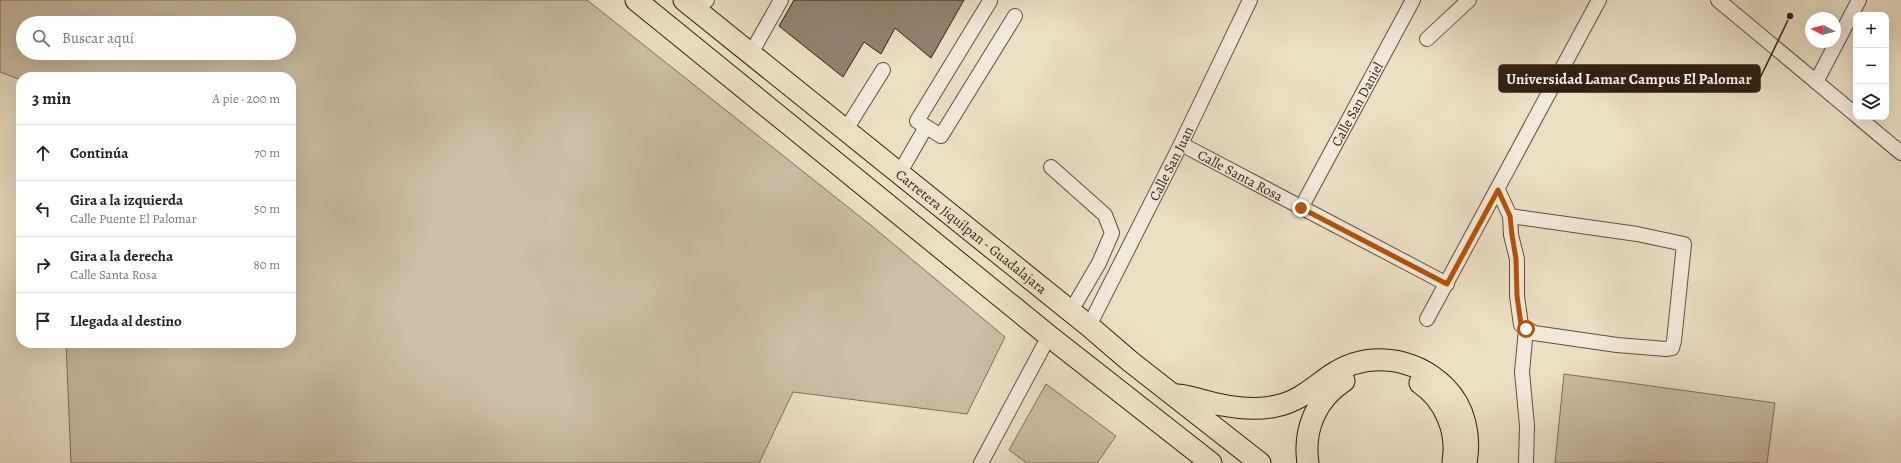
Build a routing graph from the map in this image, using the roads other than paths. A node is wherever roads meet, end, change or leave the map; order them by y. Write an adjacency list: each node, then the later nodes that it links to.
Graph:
1 (636, 0): 32 (highway)
2 (780, 0): 13 (street)
3 (1250, 0): 20 (street, Calle San Juan)
4 (1413, 0): 25 (street, Calle San Daniel)
5 (1469, 0): 12 (street)
6 (1599, 0): 24 (street)
7 (1718, 0): 15 (street)
8 (1859, 0): 15 (street)
9 (990, 1): 18 (street)
10 (696, 3): 13 (highway, Carretera Jiquilpan - Guadalajara)
11 (1015, 16): 18 (street)
12 (1427, 39)
13 (750, 55): 19 (highway, Carretera Jiquilpan - Guadalajara)
14 (883, 70): 19 (street)
15 (1816, 82): 16 (street)
16 (1853, 113)
17 (1862, 120): 21 (street)
18 (926, 127): 23 (street)
19 (845, 131): 23 (highway, Carretera Jiquilpan - Guadalajara)
20 (1181, 144): 25 (street, Calle Santa Rosa); 30 (street, Calle San Juan)
21 (1901, 153)
22 (1051, 168): 28 (street)
23 (899, 174): 28 (highway, Carretera Jiquilpan - Guadalajara)
24 (1498, 190): 26 (street); 27 (street)
25 (1301, 208): 27 (street, Calle Santa Rosa)
26 (1510, 216): 31 (street); 31 (street)
27 (1447, 284): 29 (street)
28 (1071, 311): 30 (highway, Carretera Jiquilpan - Guadalajara)
29 (1427, 319)
30 (1089, 326): 33 (highway, Carretera Jiquilpan - Guadalajara)
31 (1526, 329): 40 (street)
32 (1049, 336): 34 (street); 35 (highway)
33 (1174, 395): 36 (highway, Carretera Jiquilpan - Guadalajara); 39 (highway)
34 (981, 463)
35 (1212, 463)
36 (1260, 463)
37 (1308, 463): 38 (highway)
38 (1452, 463)
39 (1466, 463)
40 (1526, 463)

